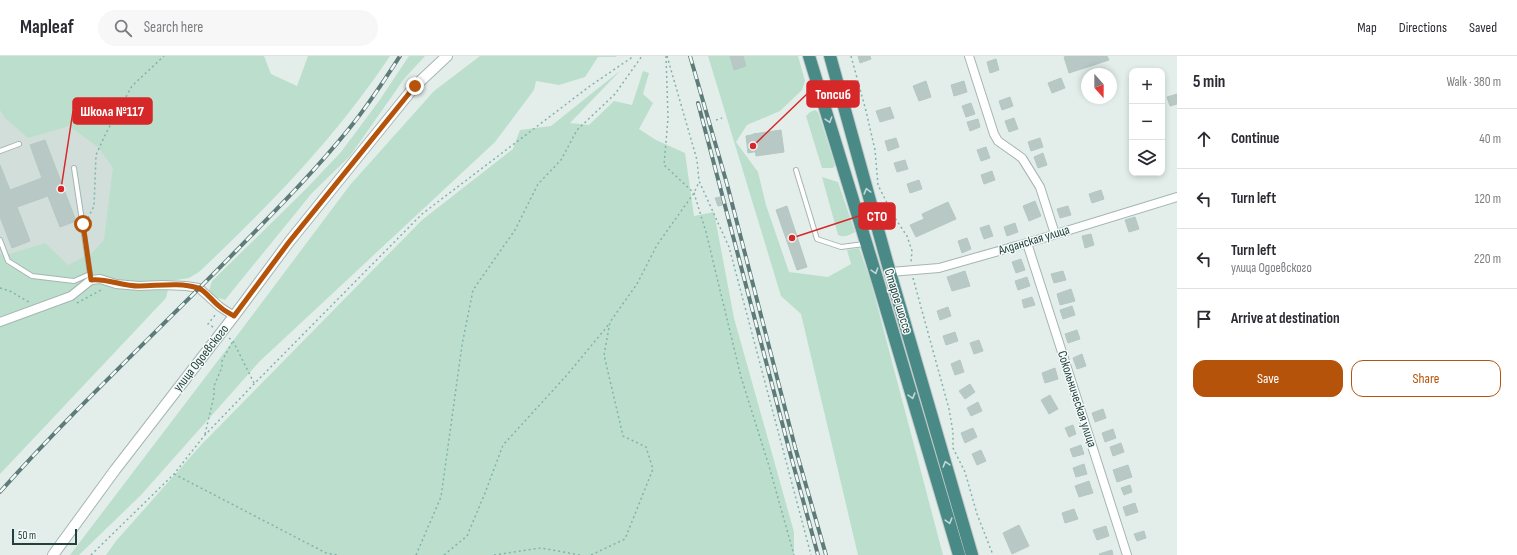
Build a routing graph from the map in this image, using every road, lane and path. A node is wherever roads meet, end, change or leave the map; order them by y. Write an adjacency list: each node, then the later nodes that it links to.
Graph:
1 (164, 56): 19 (path)
2 (447, 56): 29 (street, улица Одоевского)
3 (634, 56): 32 (path)
4 (642, 56): 40 (path)
5 (667, 56): 16 (path); 17 (path)
6 (809, 56): 23 (highway, Старое шоссе, one-way to 23)
7 (830, 56): 25 (highway, Старое шоссе, one-way to 7)
8 (851, 56): 24 (path)
9 (969, 56): 20 (street)
10 (722, 118): 11 (path)
11 (716, 120)
12 (19, 144): 13 (lane)
13 (0, 151)
14 (74, 168): 19 (lane)
15 (796, 170): 23 (lane)
16 (699, 181): 17 (path); 45 (path)
17 (694, 193): 31 (path); 44 (path)
18 (1177, 197): 20 (street, Алданская улица)
19 (83, 224): 26 (lane)
20 (1055, 234): 22 (street, Алданская улица)
21 (0, 240): 26 (lane)
22 (1027, 243): 24 (street, Алданская улица); 49 (street, Сокольническая улица)
23 (867, 244): 46 (highway, Старое шоссе, one-way to 46)
24 (910, 270): 25 (street, Алданская улица); 48 (path)
25 (890, 272): 47 (highway, Старое шоссе, one-way to 25)
26 (90, 277): 28 (street); 29 (street)
27 (0, 288): 28 (path)
28 (44, 306): 30 (street)
29 (234, 316): 37 (street, улица Одоевского)
30 (0, 322)
31 (610, 322): 36 (path); 41 (path)
32 (254, 384): 33 (path); 33 (path)
33 (204, 436): 34 (path)
34 (174, 474): 35 (path); 38 (path)
35 (326, 554): 39 (path)
36 (593, 554)
37 (53, 555)
38 (91, 555)
39 (338, 555)
40 (416, 555)
41 (444, 555)
42 (494, 555): 43 (path)
43 (580, 555)
44 (794, 555)
45 (811, 555)
46 (959, 555)
47 (972, 555)
48 (993, 555)
49 (1127, 555)

